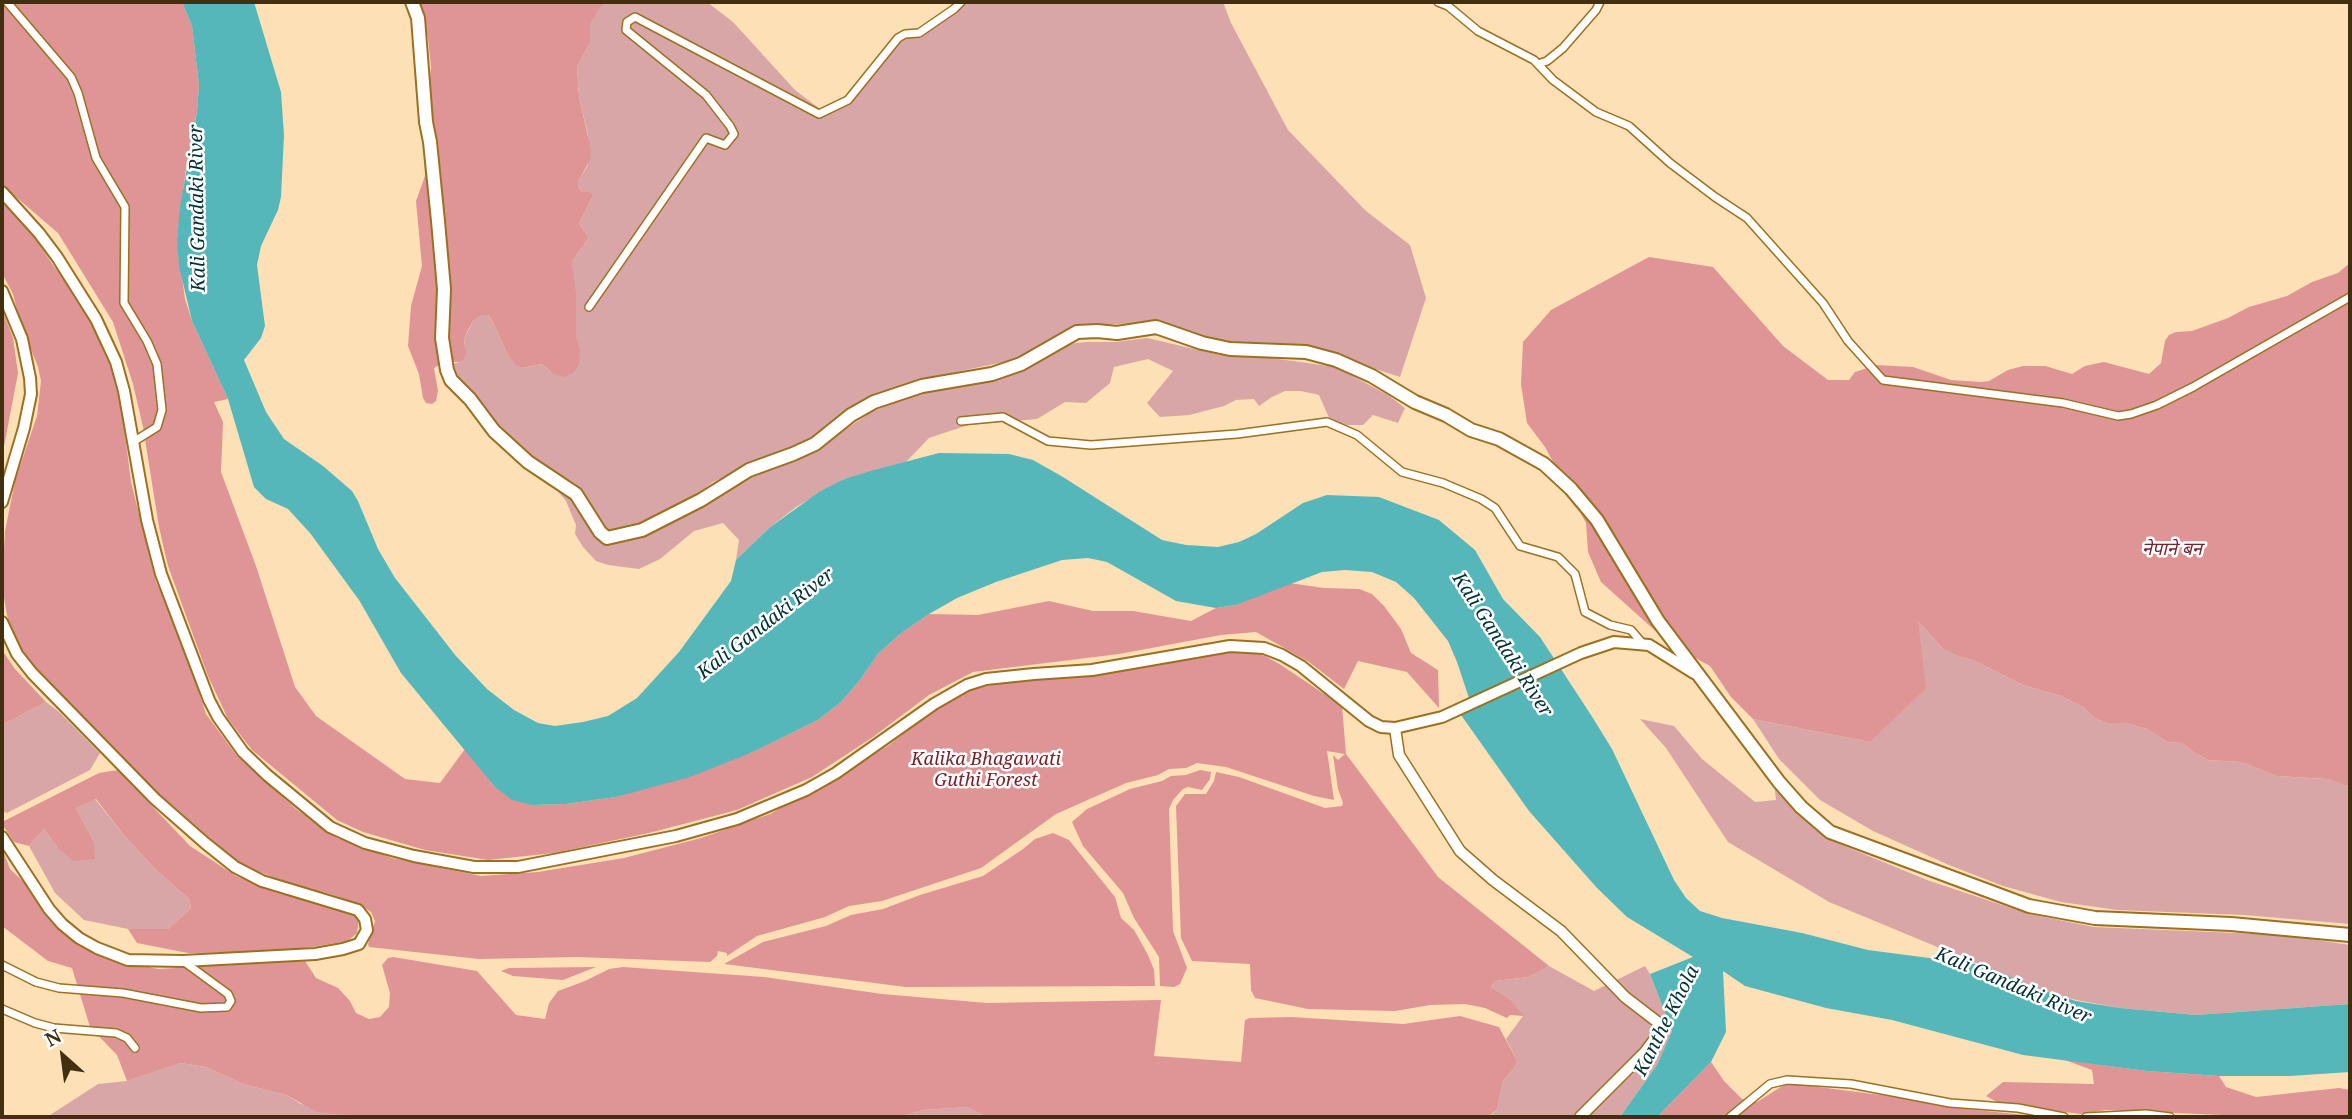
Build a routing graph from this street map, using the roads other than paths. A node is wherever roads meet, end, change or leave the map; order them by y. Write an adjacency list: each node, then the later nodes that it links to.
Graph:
1 (7, 2): 12 (street)
2 (412, 2): 16 (highway)
3 (961, 2): 10 (street)
4 (1438, 2): 6 (street)
5 (1600, 2): 6 (street)
6 (1538, 64): 9 (street)
7 (2, 192): 12 (main road)
8 (2, 291): 13 (main road)
9 (2350, 297)
10 (589, 307)
11 (961, 421): 15 (street)
12 (133, 442): 17 (main road)
13 (2, 502)
14 (2, 622): 20 (main road)
15 (1643, 644): 16 (main road); 17 (main road)
16 (1698, 675): 19 (highway)
17 (1395, 728): 24 (main road)
18 (2, 837): 20 (main road)
19 (2350, 935)
20 (183, 961): 21 (street)
21 (2, 965)
22 (2, 1009): 23 (street)
23 (135, 1048)
24 (1580, 1117)
25 (1730, 1117): 26 (street)
26 (2064, 1117)
27 (2086, 1117): 28 (street)
28 (2170, 1117)

